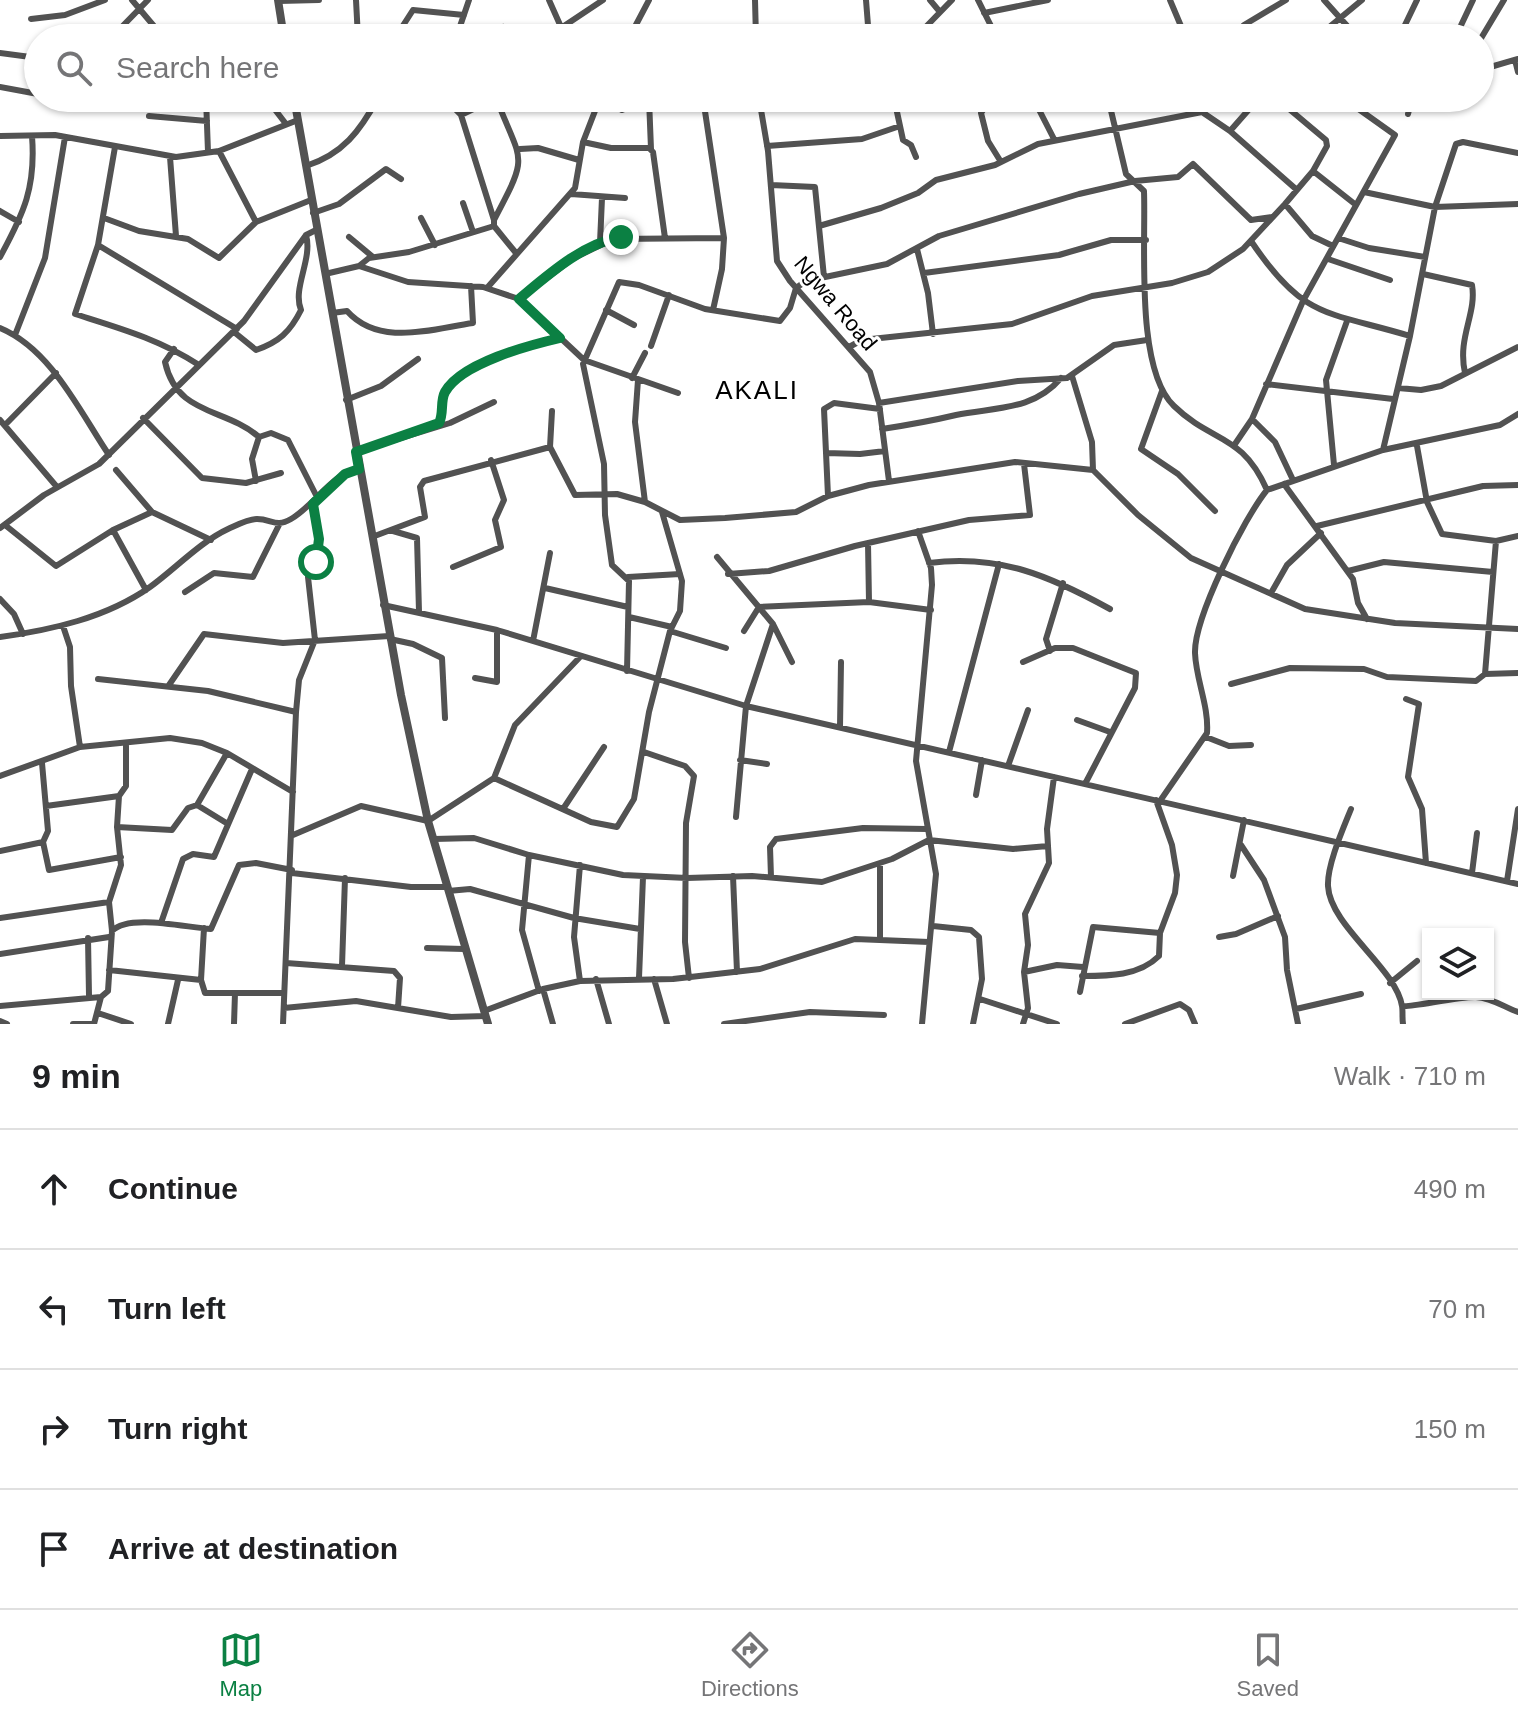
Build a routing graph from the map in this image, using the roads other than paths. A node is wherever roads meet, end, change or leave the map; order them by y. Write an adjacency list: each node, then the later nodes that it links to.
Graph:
1 (105, 0): 28 (street)
2 (132, 0): 24 (street)
3 (148, 0): 24 (street)
4 (319, 0): 23 (street)
5 (356, 0): 33 (street)
6 (469, 0): 27 (street)
7 (549, 0): 36 (street)
8 (603, 0): 37 (street)
9 (649, 0): 38 (street)
10 (755, 0): 39 (street)
11 (866, 0): 40 (street)
12 (930, 0): 25 (street)
13 (952, 0): 25 (street)
14 (978, 0): 26 (street)
15 (1048, 0): 26 (street)
16 (1170, 0): 43 (street)
17 (1286, 0): 44 (street)
18 (1324, 0): 29 (street)
19 (1362, 0): 29 (street)
20 (1417, 0): 47 (street)
21 (1473, 0): 48 (street)
22 (1504, 0): 49 (street)
23 (278, 1): 32 (street)
24 (139, 9): 30 (street); 31 (street)
25 (940, 12): 41 (street)
26 (984, 13): 42 (street)
27 (464, 15): 34 (street); 35 (street)
28 (31, 19)
29 (1340, 21): 45 (street); 46 (street)
30 (125, 24)
31 (152, 24)
32 (282, 24)
33 (357, 24)
34 (404, 24)
35 (461, 24)
36 (560, 24)
37 (566, 24)
38 (636, 24)
39 (756, 24)
40 (867, 24)
41 (930, 24)
42 (990, 24)
43 (1177, 24)
44 (1246, 24)
45 (1336, 24)
46 (1343, 24)
47 (1405, 24)
48 (1462, 24)
49 (1490, 24)
50 (0, 53): 51 (street)
51 (24, 56)
52 (1516, 59): 53 (street); 54 (street)
53 (1494, 66)
54 (1518, 72)
55 (0, 87): 56 (street)
56 (24, 91)
57 (207, 112): 78 (street)
58 (277, 112): 79 (street)
59 (297, 112): 77 (street)
60 (369, 112): 99 (street)
61 (458, 112): 75 (street)
62 (467, 112): 75 (street)
63 (503, 112): 90 (street)
64 (595, 112): 87 (street)
65 (650, 112): 91 (street)
66 (705, 112): 130 (street)
67 (761, 112): 88 (street, Ngwa Road)
68 (897, 112): 80 (street)
69 (982, 112): 98 (street)
70 (1040, 112): 86 (street)
71 (1112, 112): 81 (street)
72 (1242, 112): 82 (street)
73 (1293, 112): 100 (street)
74 (1364, 112): 105 (street)
75 (461, 115): 122 (street)
76 (149, 116): 78 (street)
77 (298, 120): 79 (street); 99 (street)
78 (207, 121): 93 (street)
79 (286, 124): 92 (street)
80 (900, 126): 88 (street); 96 (street)
81 (1115, 126): 82 (street); 86 (street); 102 (street)
82 (1230, 131): 104 (street)
83 (0, 136): 84 (street)
84 (32, 136): 85 (street); 120 (street)
85 (65, 137): 89 (street); 165 (street)
86 (1054, 139): 98 (street)
87 (583, 142): 91 (street); 97 (street)
88 (767, 146): 103 (street, Ngwa Road)
89 (115, 147): 95 (street); 118 (street)
90 (520, 149): 97 (street); 122 (street)
91 (651, 149): 129 (street)
92 (219, 151): 93 (street); 121 (street)
93 (208, 152): 95 (street)
94 (1518, 153): 114 (street)
95 (170, 157): 127 (street)
96 (916, 157)
97 (579, 160): 106 (street)
98 (1001, 162): 123 (street)
99 (306, 166): 109 (street)
100 (1313, 171): 104 (street); 113 (street)
101 (401, 179): 116 (street)
102 (1135, 181): 117 (street); 132 (street); 138 (street)
103 (771, 185): 123 (street); 153 (street, Ngwa Road)
104 (1297, 190): 111 (street)
105 (1364, 192): 113 (street); 114 (street)
106 (571, 194): 107 (street); 139 (street)
107 (602, 198): 108 (street); 134 (street)
108 (625, 198)
109 (311, 200): 116 (street); 121 (street)
110 (463, 203): 125 (street)
111 (1285, 204): 117 (street); 137 (street)
112 (1518, 204): 114 (street)
113 (1356, 205): 131 (street)
114 (1435, 207): 142 (street)
115 (0, 211): 120 (street)
116 (313, 213): 124 (street)
117 (1272, 217): 133 (street)
118 (104, 218): 127 (street); 135 (street)
119 (421, 218): 136 (street)
120 (19, 222): 140 (street)
121 (256, 222): 127 (street)
122 (494, 223): 125 (street); 139 (street)
123 (819, 226): 148 (street)
124 (316, 230): 126 (street); 146 (street)
125 (473, 232): 136 (street)
126 (306, 235): 163 (street); 163 (street)
127 (176, 236)
128 (349, 237): 141 (street)
129 (665, 238): 130 (street); 134 (street)
130 (724, 238): 158 (street)
131 (1338, 238): 137 (street); 142 (street)
132 (1146, 240): 145 (street); 150 (street)
133 (1251, 241): 150 (street); 156 (street)
134 (600, 243): 155 (street)
135 (98, 245): 163 (street); 172 (street)
136 (435, 245): 141 (street)
137 (1333, 246): 143 (street)
138 (917, 249): 145 (street); 148 (street)
139 (516, 253): 152 (street)
140 (0, 257)
141 (373, 257): 144 (street)
142 (1425, 257): 147 (street)
143 (1328, 259): 149 (street); 156 (street)
144 (359, 266): 146 (street); 151 (street)
145 (924, 273): 164 (street)
146 (325, 274): 159 (street)
147 (1423, 274): 166 (street); 178 (street)
148 (824, 277): 153 (street)
149 (1390, 280)
150 (1147, 284): 164 (street); 168 (street)
151 (471, 286): 152 (street); 159 (street)
152 (487, 288): 155 (street)
153 (796, 288): 158 (street); 170 (street, Ngwa Road)
154 (669, 295): 157 (street); 158 (street); 169 (street)
155 (519, 299): 167 (street)
156 (1303, 301): 160 (street); 182 (street)
157 (606, 310): 161 (street); 175 (street)
158 (713, 310)
159 (332, 313): 189 (street)
160 (1347, 321): 166 (street); 186 (street)
161 (634, 325)
162 (0, 328): 165 (street)
163 (235, 330): 176 (street)
164 (933, 334): 170 (street)
165 (15, 335): 177 (street)
166 (1410, 336): 183 (street)
167 (560, 338): 175 (street); 197 (street)
168 (1147, 340): 179 (street); 185 (street)
169 (651, 346)
170 (849, 347): 191 (street, Ngwa Road)
171 (1518, 347): 178 (street)
172 (174, 349): 176 (street); 184 (street)
173 (645, 353): 181 (street)
174 (418, 359): 189 (street)
175 (584, 360): 181 (street); 222 (street)
176 (199, 365): 184 (street)
177 (56, 373): 196 (street); 207 (street)
178 (1465, 373): 183 (street)
179 (1072, 376): 180 (street); 213 (street)
180 (1061, 378): 191 (street); 198 (street)
181 (635, 379): 187 (street); 225 (street)
182 (1266, 384): 186 (street); 195 (street)
183 (1398, 388): 188 (street)
184 (175, 390): 194 (street); 199 (street)
185 (1162, 391): 200 (street); 227 (street)
186 (1327, 392): 188 (street); 210 (street)
187 (678, 393)
188 (1393, 399): 203 (street)
189 (346, 400): 205 (street)
190 (494, 402): 197 (street)
191 (879, 406): 198 (street, Ngwa Road); 206 (street)
192 (552, 411): 202 (street)
193 (1518, 414): 201 (street)
194 (143, 418): 207 (street); 216 (street)
195 (1252, 419): 200 (street); 215 (street)
196 (2, 423): 220 (street)
197 (439, 423): 205 (street)
198 (882, 429): 204 (street, Ngwa Road)
199 (259, 437): 216 (street); 224 (street)
200 (1235, 444): 221 (street)
201 (1417, 446): 203 (street); 226 (street)
202 (550, 447): 208 (street); 222 (street)
203 (1383, 450): 210 (street)
204 (885, 451): 206 (street); 217 (street, Ngwa Road)
205 (356, 452): 211 (street)
206 (826, 453): 223 (street)
207 (109, 455): 220 (street)
208 (491, 460): 234 (street); 245 (street)
209 (1024, 464): 213 (street); 217 (street); 235 (street)
210 (1334, 465): 215 (street)
211 (359, 469): 224 (street); 237 (street)
212 (116, 470): 228 (street)
213 (1093, 470): 248 (street)
214 (281, 473): 216 (street)
215 (1293, 480): 218 (street)
216 (256, 481)
217 (889, 481): 223 (street)
218 (1284, 484): 221 (street); 232 (street)
219 (1518, 485): 226 (street)
220 (57, 487): 231 (street)
221 (1267, 490): 248 (street)
222 (606, 495): 225 (street); 251 (street)
223 (828, 496): 229 (street)
224 (315, 502): 230 (street); 277 (street)
225 (645, 502): 229 (street)
226 (1427, 502): 232 (street); 239 (street)
227 (1215, 511)
228 (152, 512): 233 (street); 238 (street)
229 (662, 512): 249 (street)
230 (279, 525): 238 (street); 255 (street)
231 (3, 526): 233 (street)
232 (1319, 529): 246 (street); 256 (street)
233 (113, 530): 254 (street)
234 (393, 531): 237 (street); 264 (street)
235 (918, 531): 240 (street); 243 (street)
236 (1518, 536): 239 (street)
237 (372, 537): 259 (street)
238 (211, 540): 254 (street)
239 (1496, 541): 247 (street)
240 (868, 543): 250 (street); 258 (street)
241 (550, 553): 253 (street)
242 (717, 557): 250 (street)
243 (929, 563): 244 (street); 263 (street)
244 (999, 564): 252 (street); 308 (street)
245 (453, 567)
246 (1348, 571): 247 (street); 266 (street)
247 (1493, 572): 269 (street)
248 (1221, 573): 256 (street); 301 (street)
249 (680, 574): 251 (street); 270 (street)
250 (728, 574): 261 (street)
251 (628, 577): 260 (street)
252 (1063, 583): 262 (street); 280 (street)
253 (545, 588): 260 (street); 278 (street)
254 (146, 590): 268 (street)
255 (185, 592)
256 (1271, 593): 266 (street)
257 (0, 599): 274 (street)
258 (869, 602): 261 (street); 263 (street)
259 (383, 605): 264 (street); 276 (street)
260 (628, 607): 265 (street)
261 (759, 607): 267 (street); 273 (street)
262 (1110, 609)
263 (931, 610): 303 (street)
264 (419, 612): 272 (street)
265 (629, 617): 270 (street); 285 (street)
266 (1367, 619): 269 (street)
267 (773, 624): 282 (street); 294 (street)
268 (63, 626): 274 (street); 305 (street)
269 (1486, 628): 271 (street); 287 (street)
270 (671, 629): 279 (street); 290 (street)
271 (1518, 629)
272 (497, 630): 278 (street); 288 (street)
273 (744, 631)
274 (23, 634): 275 (street)
275 (0, 637)
276 (389, 638): 277 (street); 297 (street); 331 (street)
277 (315, 640): 292 (street); 296 (street)
278 (533, 641): 281 (street)
279 (726, 648)
280 (1050, 651): 284 (street); 300 (street)
281 (580, 657): 285 (street); 318 (street)
282 (792, 662)
283 (841, 662): 299 (street)
284 (1023, 662)
285 (627, 671): 290 (street)
286 (1518, 673): 287 (street)
287 (1485, 674): 291 (street)
288 (475, 678)
289 (98, 679): 292 (street)
290 (657, 680): 294 (street); 307 (street)
291 (1231, 684)
292 (169, 685): 296 (street)
293 (1406, 699): 347 (street)
294 (746, 706): 299 (street); 310 (street)
295 (1028, 710): 314 (street)
296 (296, 712): 320 (street)
297 (445, 718)
298 (1077, 720): 300 (street)
299 (840, 727): 303 (street)
300 (1110, 732): 319 (street)
301 (1206, 737): 304 (street); 323 (street)
302 (126, 744): 305 (street); 309 (street); 322 (street)
303 (917, 745): 308 (street); 334 (street)
304 (1251, 745)
305 (80, 747): 312 (street)
306 (604, 747): 326 (street)
307 (644, 752): 326 (street); 357 (street)
308 (949, 752): 311 (street)
309 (227, 753): 315 (street); 324 (street)
310 (740, 760): 313 (street); 329 (street)
311 (982, 760): 314 (street); 321 (street)
312 (42, 763): 316 (street); 325 (street)
313 (767, 764)
314 (1008, 766): 317 (street)
315 (252, 769): 320 (street); 332 (street)
316 (0, 776)
317 (1054, 777): 319 (street); 342 (street)
318 (494, 778): 326 (street); 331 (street)
319 (1085, 784): 323 (street)
320 (293, 792): 336 (street)
321 (976, 795)
322 (119, 796): 325 (street); 333 (street)
323 (1158, 800): 330 (street); 370 (street)
324 (197, 805): 332 (street); 333 (street)
325 (46, 806): 339 (street)
326 (563, 809)
327 (1351, 809): 340 (street)
328 (1518, 809): 344 (street)
329 (736, 817)
330 (1244, 820): 340 (street); 341 (street)
331 (428, 821): 336 (street); 337 (street)
332 (228, 824): 366 (street)
333 (117, 827): 346 (street)
334 (927, 829): 338 (street); 355 (street)
335 (1477, 833): 351 (street)
336 (293, 835): 350 (street)
337 (434, 839): 345 (street); 360 (street)
338 (929, 840): 342 (street); 348 (street); 367 (street)
339 (43, 842): 343 (street); 346 (street)
340 (1337, 842): 347 (street); 394 (street)
341 (1241, 845): 353 (street); 363 (street)
342 (1048, 846): 385 (street)
343 (0, 851)
344 (1515, 851): 358 (street)
345 (529, 855): 349 (street); 362 (street)
346 (121, 857): 361 (street)
347 (1426, 863): 351 (street)
348 (880, 864): 355 (street); 374 (street)
349 (580, 865): 354 (street); 365 (street)
350 (292, 871): 356 (street); 368 (street); 380 (street)
351 (1472, 873): 358 (street)
352 (733, 876): 355 (street); 357 (street); 384 (street)
353 (1233, 876)
354 (643, 877): 357 (street); 369 (street)
355 (771, 877)
356 (345, 878): 360 (street); 381 (street)
357 (687, 878): 388 (street)
358 (1507, 881): 359 (street)
359 (1518, 884)
360 (448, 889): 362 (street); 377 (street)
361 (109, 902): 364 (street); 371 (street)
362 (523, 903): 365 (street); 395 (street)
363 (1278, 916): 372 (street); 407 (street)
364 (0, 918)
365 (574, 918): 369 (street); 393 (street)
366 (161, 923): 368 (street); 371 (street)
367 (933, 926): 375 (street); 402 (street)
368 (204, 928): 392 (street)
369 (640, 929): 387 (street)
370 (1160, 933): 382 (street); 386 (street)
371 (110, 934): 373 (street); 383 (street)
372 (1219, 937)
373 (88, 938): 378 (street); 400 (street)
374 (880, 940): 375 (street); 384 (street)
375 (929, 942): 425 (street)
376 (427, 948): 377 (street)
377 (464, 949): 412 (street)
378 (0, 954)
379 (1417, 961): 394 (street)
380 (286, 963): 381 (street); 398 (street)
381 (342, 966): 406 (street)
382 (1083, 967): 385 (street); 386 (street)
383 (109, 970): 391 (street); 401 (street)
384 (737, 972): 388 (street)
385 (1024, 972): 411 (street)
386 (1082, 976): 396 (street)
387 (639, 978): 389 (street); 390 (street)
388 (689, 978): 390 (street)
389 (596, 979): 393 (street); 422 (street)
390 (654, 979): 423 (street)
391 (178, 980): 392 (street); 418 (street)
392 (201, 980): 397 (street)
393 (580, 981): 395 (street)
394 (1390, 983): 404 (street)
395 (541, 990): 412 (street); 421 (street)
396 (1080, 992)
397 (235, 993): 398 (street); 419 (street)
398 (284, 993): 405 (street)
399 (1361, 994): 407 (street)
400 (89, 996): 401 (street); 403 (street)
401 (101, 997): 409 (street)
402 (980, 999): 411 (street); 426 (street)
403 (0, 1006)
404 (1403, 1006): 408 (street); 432 (street)
405 (284, 1008): 406 (street); 420 (street)
406 (398, 1008): 412 (street)
407 (1296, 1009): 431 (street)
408 (1518, 1012)
409 (98, 1013): 416 (street); 417 (street)
410 (884, 1015): 424 (street)
411 (1026, 1015): 427 (street); 428 (street)
412 (486, 1017)
413 (0, 1021): 414 (street)
414 (7, 1024)
415 (73, 1024): 416 (street)
416 (92, 1024)
417 (131, 1024)
418 (168, 1024)
419 (234, 1024)
420 (283, 1024)
421 (553, 1024)
422 (609, 1024)
423 (667, 1024)
424 (724, 1024)
425 (922, 1024)
426 (973, 1024)
427 (1023, 1024)
428 (1057, 1024)
429 (1125, 1024): 430 (street)
430 (1195, 1024)
431 (1298, 1024)
432 (1403, 1024)

